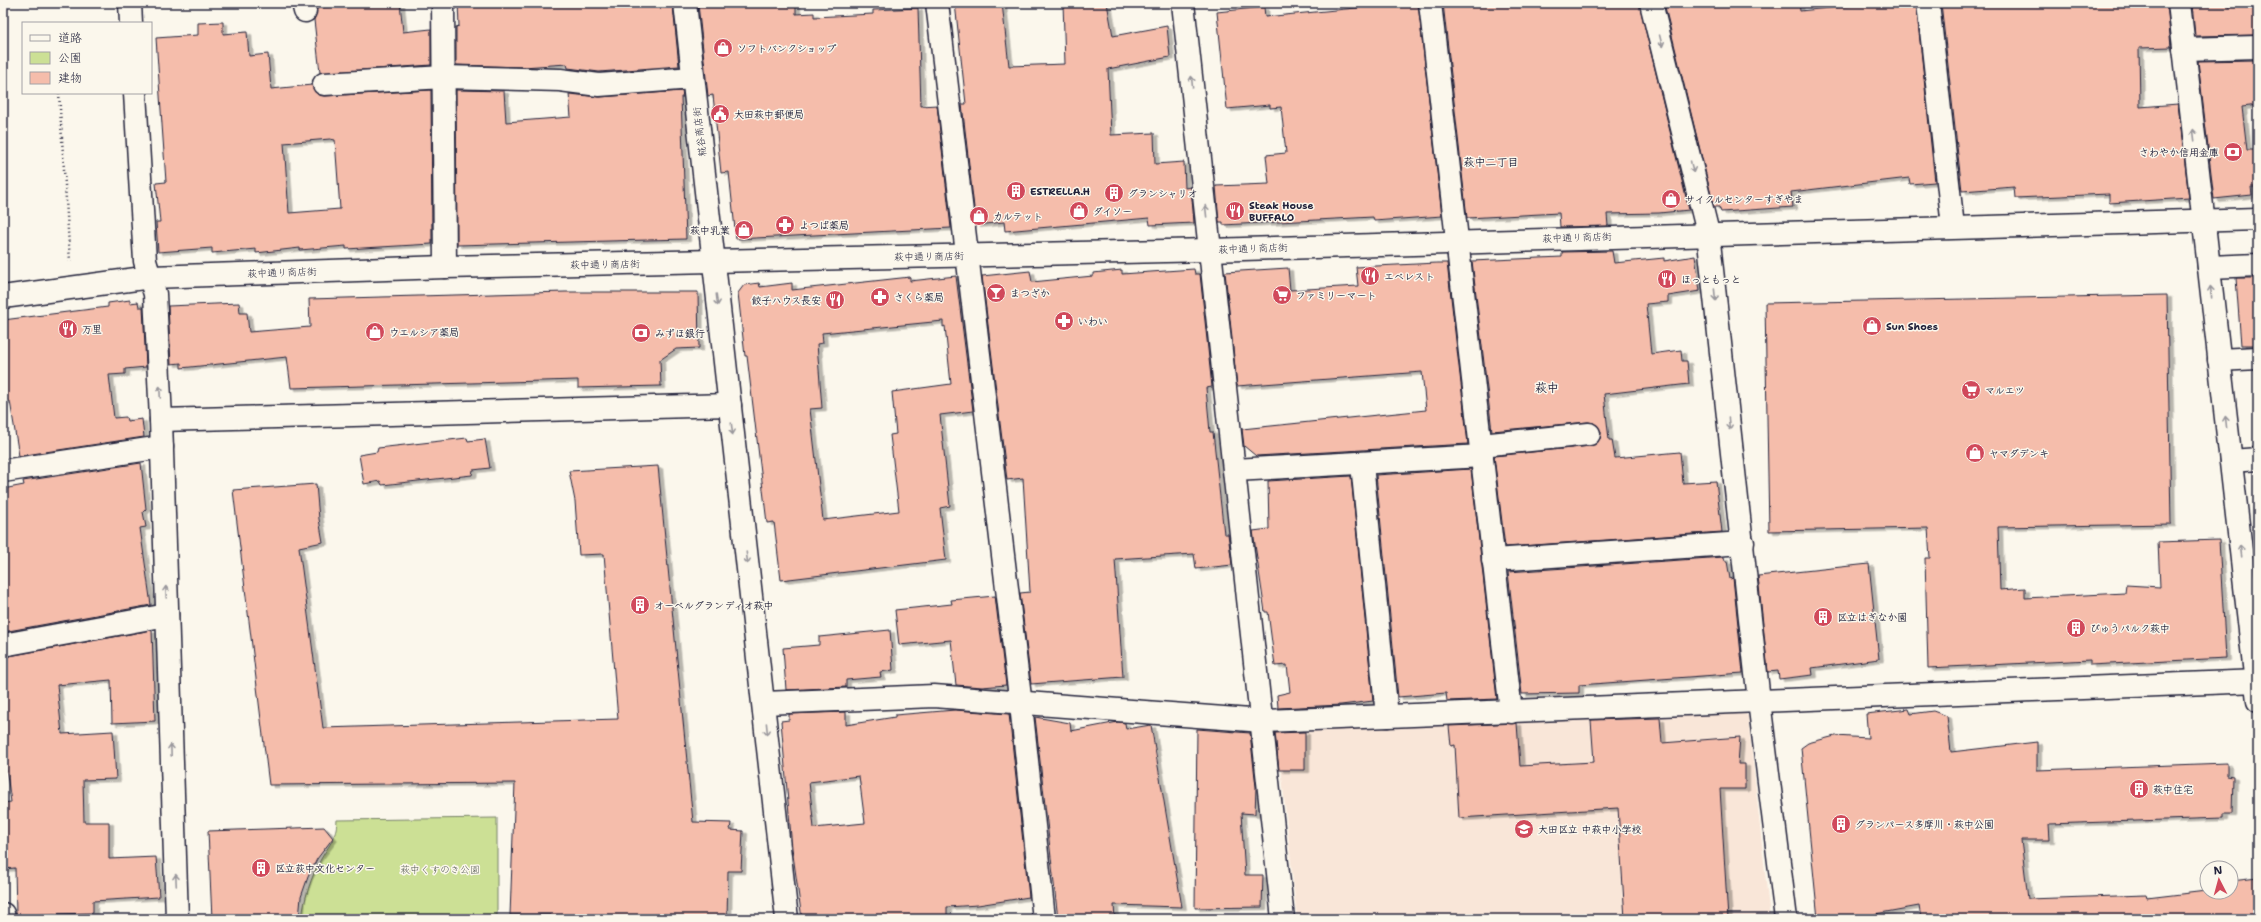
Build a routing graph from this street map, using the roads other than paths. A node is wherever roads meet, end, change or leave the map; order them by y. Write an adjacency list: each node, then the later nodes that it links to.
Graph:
1 (130, 3): 10 (street)
2 (443, 3): 13 (street)
3 (685, 3): 14 (street, 糀谷商店街)
4 (937, 3): 23 (street)
5 (1183, 3): 22 (street, one-way to 5)
6 (1430, 3): 21 (street)
7 (1652, 3): 20 (street, one-way to 20)
8 (1928, 3): 19 (street)
9 (2179, 3): 12 (street)
10 (131, 22)
11 (2258, 47): 12 (street)
12 (2184, 49): 18 (street, one-way to 12)
13 (444, 77): 14 (street); 15 (street); 26 (street)
14 (693, 78): 24 (street, 糀谷商店街)
15 (324, 84)
16 (135, 94): 28 (street)
17 (2258, 219): 18 (street, 萩中通り商店街)
18 (2203, 220): 19 (street, 萩中通り商店街); 27 (street)
19 (1953, 227): 20 (street, 萩中通り商店街)
20 (1708, 233): 21 (street, 萩中通り商店街); 42 (street, one-way to 42)
21 (1457, 241): 22 (street, 萩中通り商店街); 36 (street)
22 (1210, 250): 23 (street, 萩中通り商店街); 40 (street)
23 (966, 256): 24 (street, 萩中通り商店街); 49 (street)
24 (712, 261): 26 (street, 萩中通り商店街); 32 (street, 糀谷商店街, one-way to 32)
25 (2258, 265): 27 (street)
26 (445, 267): 28 (street, 萩中通り商店街)
27 (2209, 267): 31 (street, one-way to 27)
28 (151, 277): 29 (street, 萩中通り商店街); 33 (street, one-way to 28)
29 (3, 297)
30 (2258, 358): 31 (street)
31 (2219, 360): 38 (street, one-way to 31)
32 (730, 405): 33 (street); 50 (street, 糀谷商店街, one-way to 50)
33 (161, 420): 35 (street)
34 (1589, 434): 36 (street)
35 (162, 447): 41 (street); 45 (street, one-way to 35)
36 (1481, 450): 39 (street); 43 (street)
37 (2258, 459): 38 (street)
38 (2230, 461): 44 (street, one-way to 38)
39 (1362, 464): 40 (street); 52 (street)
40 (1235, 470): 53 (street)
41 (3, 471)
42 (1743, 543): 43 (street); 48 (street)
43 (1493, 560): 51 (street)
44 (2251, 575): 47 (street)
45 (167, 615): 46 (street); 56 (street, one-way to 45)
46 (3, 645)
47 (2257, 687): 48 (street)
48 (1759, 701): 51 (street); 60 (street)
49 (1020, 702): 50 (street); 53 (street); 58 (street)
50 (764, 703): 57 (street, 糀谷商店街, one-way to 57)
51 (1511, 712): 52 (street)
52 (1387, 716): 53 (street)
53 (1263, 722): 59 (street)
54 (3, 914): 55 (street)
55 (4, 919)
56 (178, 919)
57 (787, 919)
58 (1044, 919)
59 (1283, 919)
60 (1786, 919)

